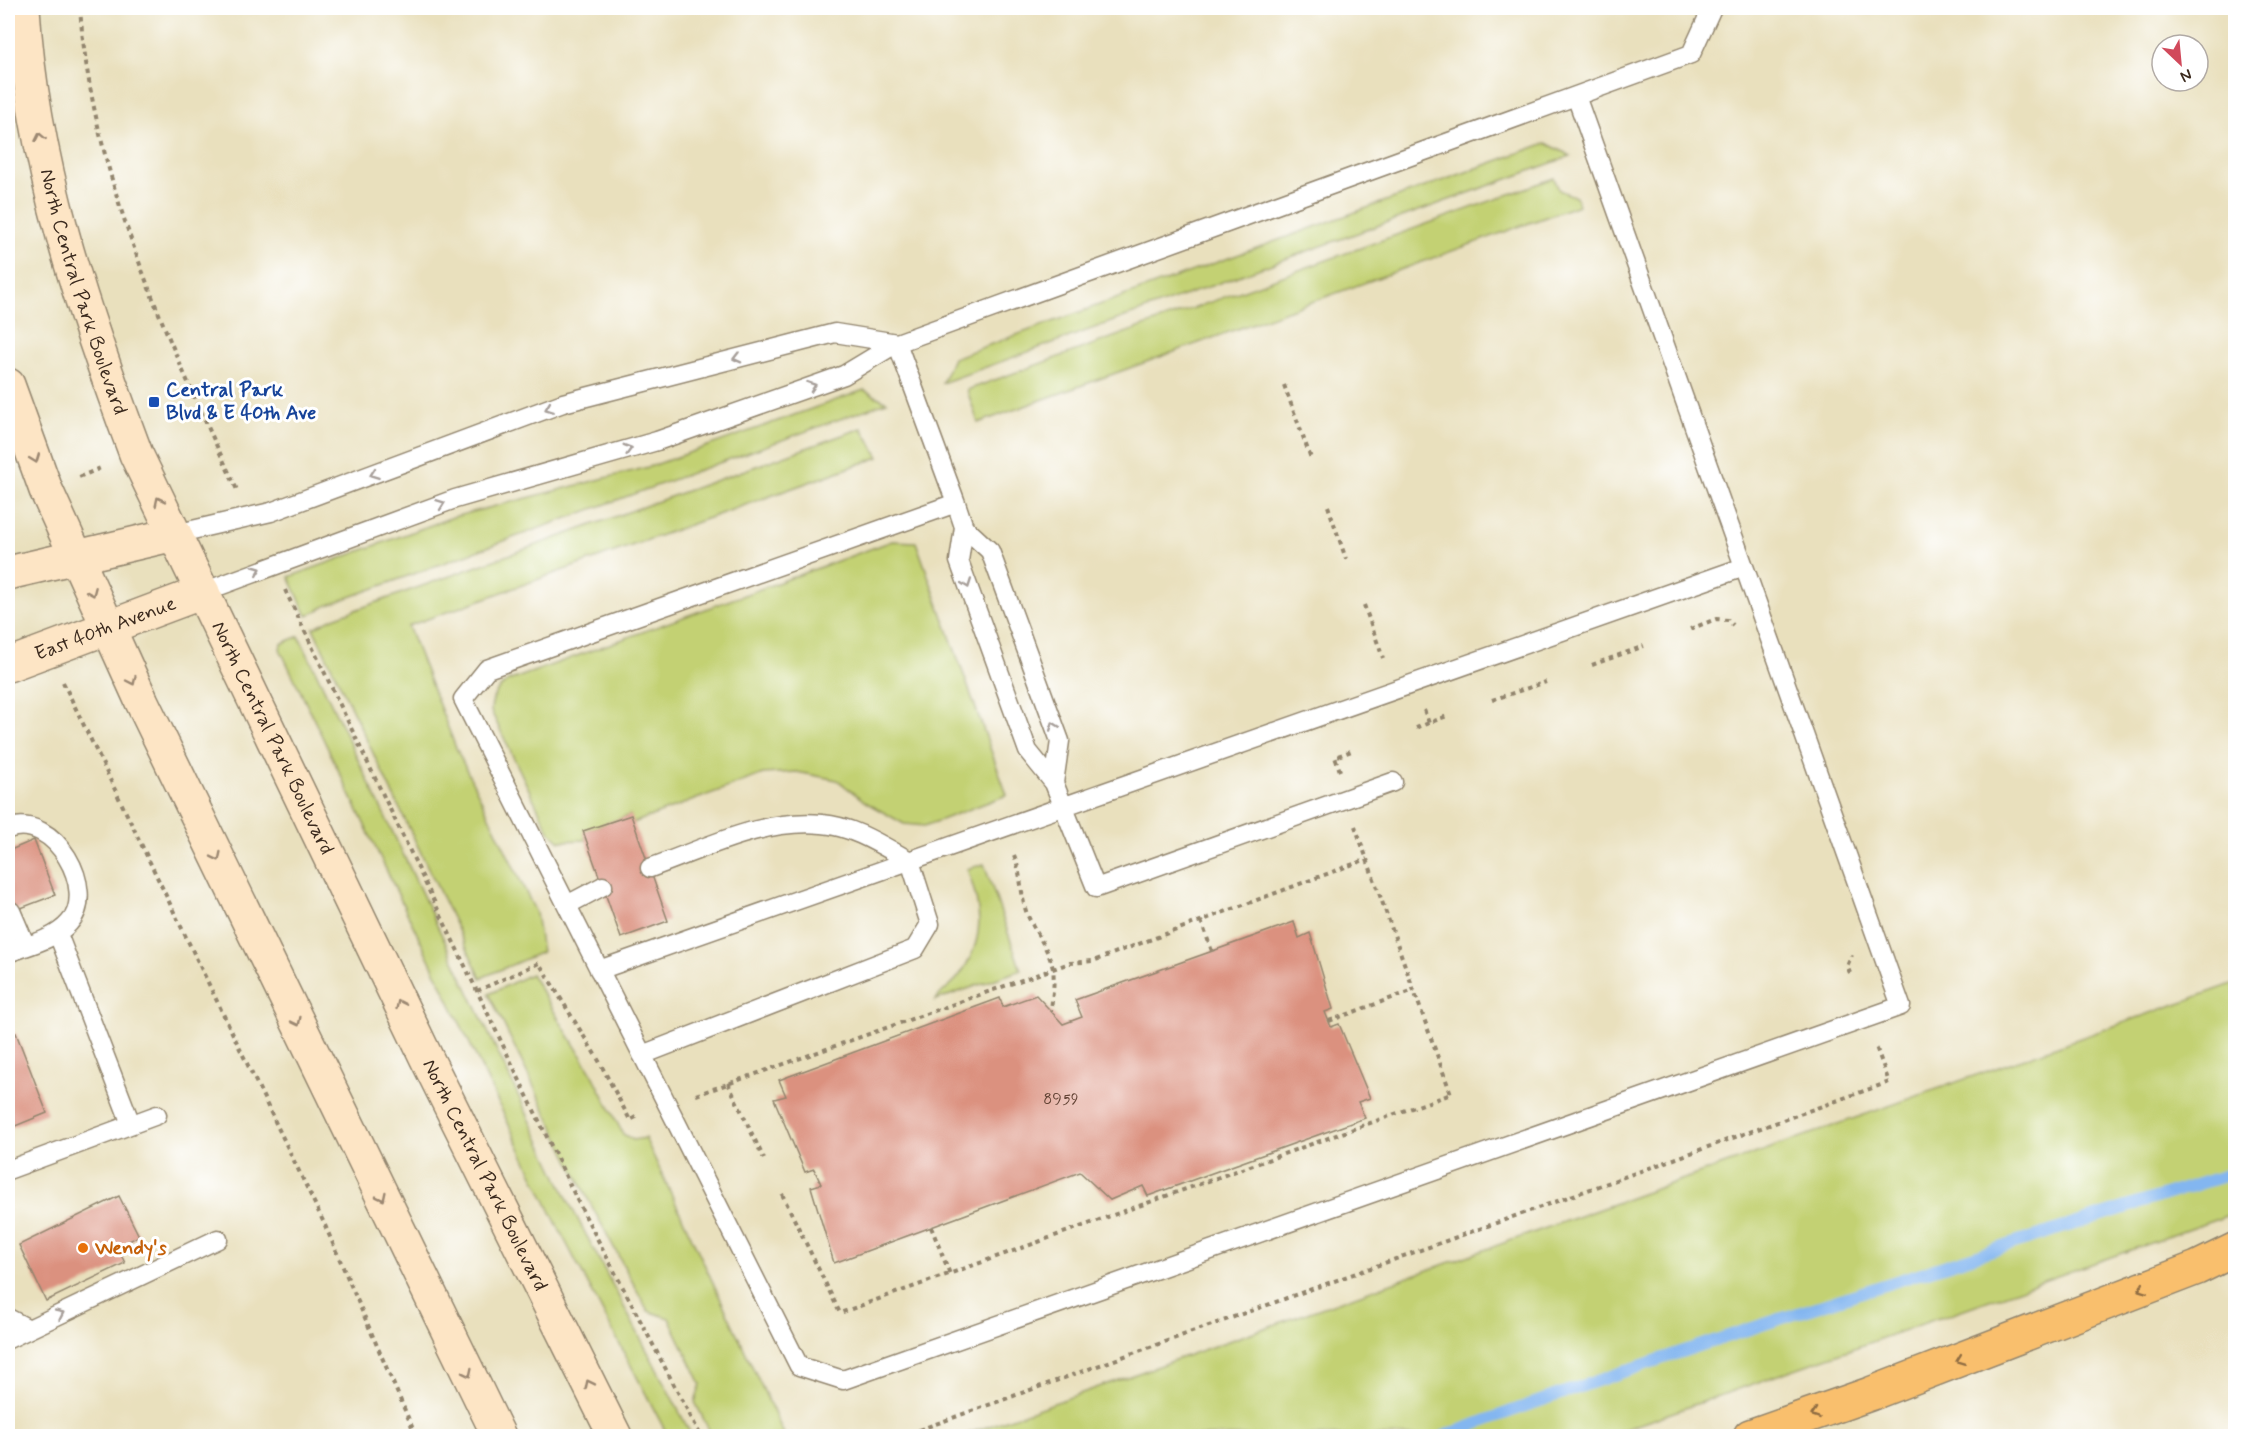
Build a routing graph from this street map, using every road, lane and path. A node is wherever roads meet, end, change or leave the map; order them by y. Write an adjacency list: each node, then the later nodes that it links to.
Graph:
1 (23, 8): 8 (main road, North Central Park Boulevard, one-way to 1)
2 (80, 8): 10 (path)
3 (1712, 8): 4 (lane)
4 (1576, 96): 5 (lane); 18 (lane)
5 (897, 342): 12 (lane); 15 (lane, one-way to 15); 21 (lane, one-way to 5)
6 (8, 385): 11 (main road, one-way to 11)
7 (1284, 385): 9 (path)
8 (136, 454): 11 (path); 15 (main road, North Central Park Boulevard, one-way to 8)
9 (1311, 461)
10 (236, 486)
11 (46, 490): 16 (main road)
12 (956, 504): 14 (lane); 49 (lane)
13 (1328, 506): 17 (path)
14 (964, 527): 40 (lane, one-way to 40); 40 (lane, one-way to 14)
15 (175, 534): 16 (main road); 21 (main road, North Central Park Boulevard)
16 (77, 557): 19 (main road); 25 (main road, one-way to 25)
17 (1346, 559)
18 (1744, 567): 41 (lane); 63 (lane)
19 (8, 573)
20 (285, 589): 59 (path)
21 (203, 592): 25 (main road, East 40th Avenue); 83 (main road, North Central Park Boulevard, one-way to 21)
22 (1364, 604): 27 (path)
23 (1720, 613): 24 (path)
24 (1720, 619)
25 (108, 628): 28 (main road, East 40th Avenue); 82 (main road, one-way to 82)
26 (1644, 646): 29 (path)
27 (1383, 658)
28 (8, 664)
29 (1592, 665)
30 (1546, 682): 31 (path)
31 (1492, 700)
32 (74, 708): 81 (path)
33 (1424, 710): 35 (path)
34 (1447, 716): 35 (path)
35 (1429, 723): 36 (path)
36 (1416, 728)
37 (1354, 750): 38 (path)
38 (1340, 772)
39 (1393, 782): 41 (lane)
40 (1054, 783): 41 (lane)
41 (1063, 807): 46 (lane)
42 (1353, 819): 45 (path)
43 (8, 829): 52 (lane)
44 (1014, 855): 56 (path)
45 (1367, 859): 51 (path); 58 (path)
46 (910, 861): 47 (lane); 57 (lane); 63 (lane)
47 (650, 868)
48 (603, 886): 49 (lane)
49 (567, 905): 57 (lane)
50 (11, 911): 53 (lane)
51 (1201, 921): 54 (path); 56 (path)
52 (58, 934): 53 (lane); 68 (lane)
53 (26, 946): 55 (lane)
54 (1212, 951)
55 (8, 952)
56 (1053, 969): 60 (path); 64 (path)
57 (599, 970): 63 (lane)
58 (1414, 990): 61 (path); 77 (path)
59 (477, 991): 66 (path); 84 (path)
60 (1051, 1011)
61 (1329, 1021)
62 (1874, 1040): 85 (path)
63 (642, 1054)
64 (728, 1083): 65 (path); 69 (path)
65 (696, 1095)
66 (641, 1114)
67 (157, 1115): 68 (lane)
68 (131, 1124): 70 (lane)
69 (764, 1159)
70 (8, 1170)
71 (782, 1194): 77 (path)
72 (931, 1227): 77 (path)
73 (218, 1239): 79 (lane, one-way to 73)
74 (2235, 1249): 76 (highway)
75 (2235, 1262): 76 (highway)
76 (2197, 1268): 86 (highway, one-way to 86)
77 (950, 1274)
78 (8, 1318): 79 (lane)
79 (29, 1329): 80 (lane)
80 (8, 1339)
81 (416, 1437)
82 (499, 1437)
83 (615, 1437)
84 (701, 1437)
85 (902, 1437)
86 (1750, 1437)

